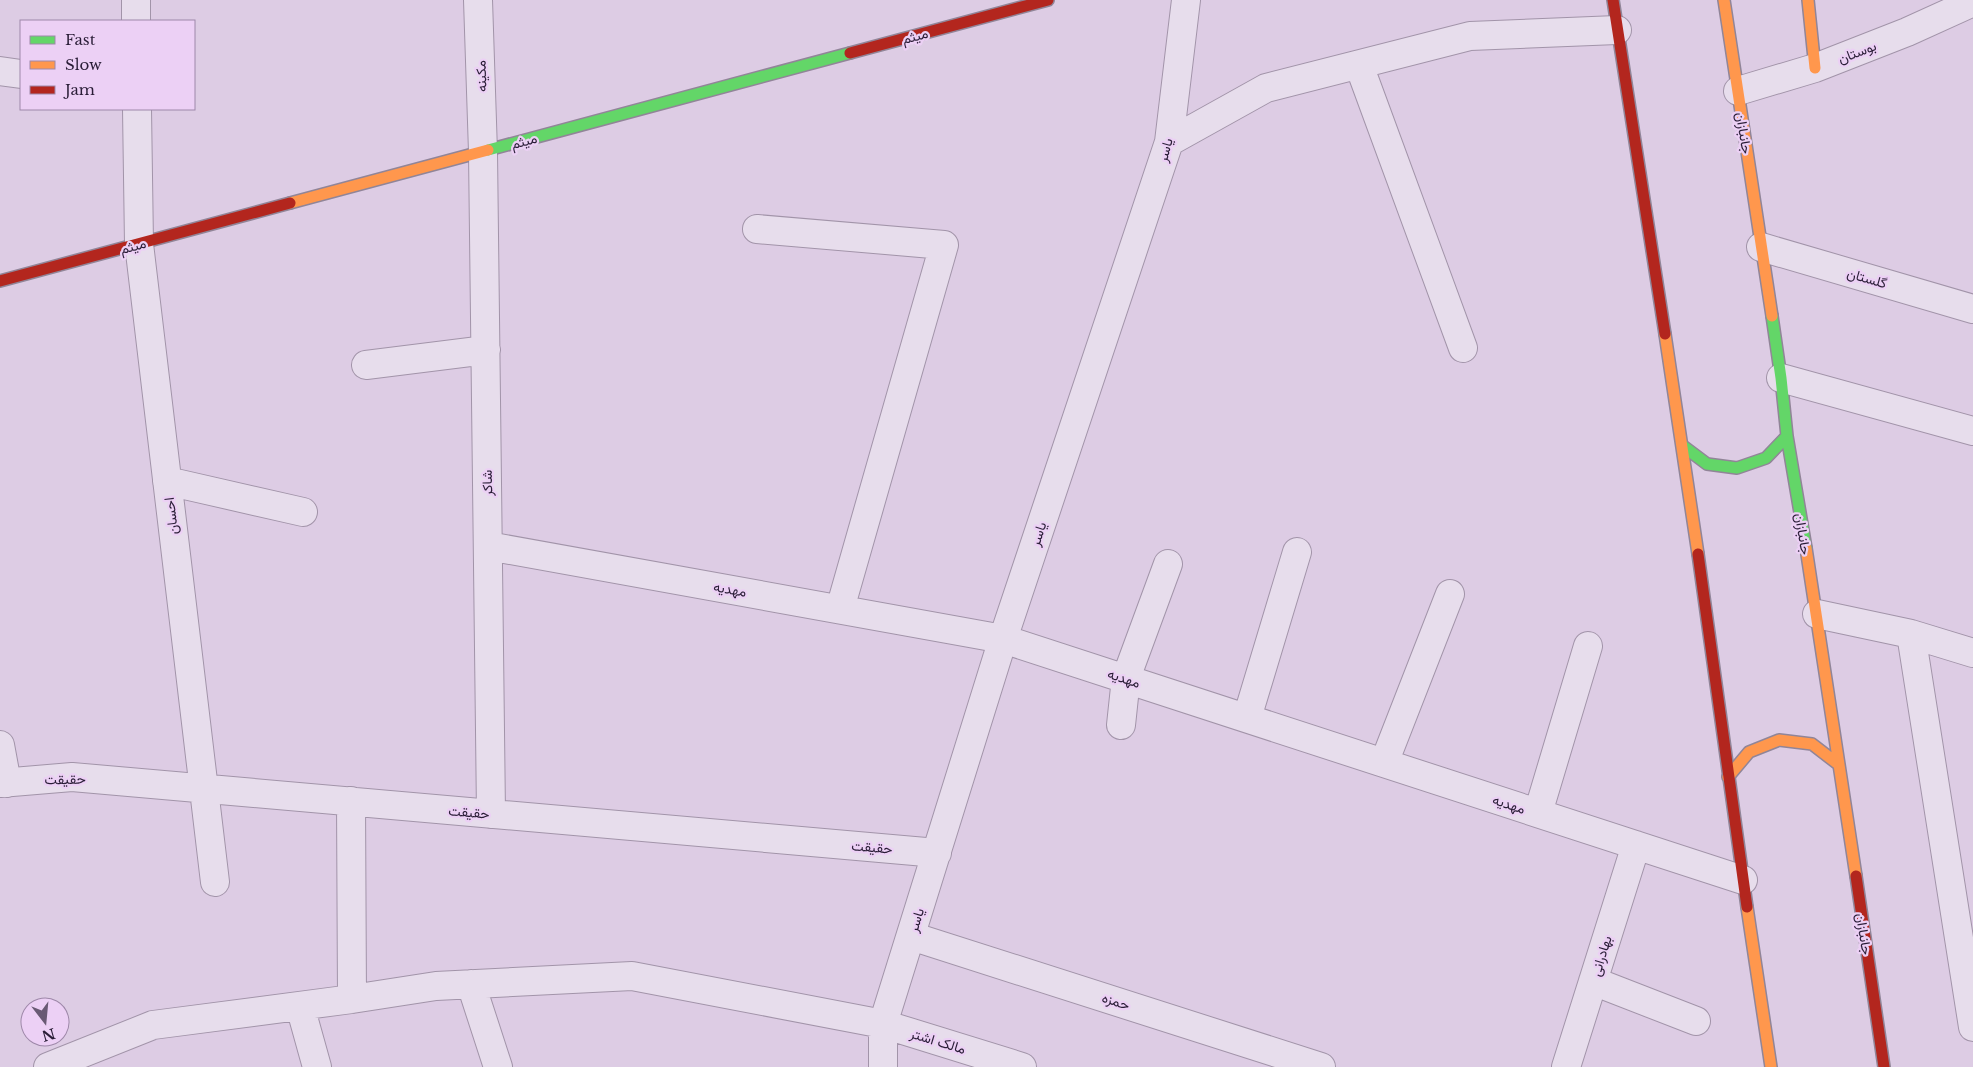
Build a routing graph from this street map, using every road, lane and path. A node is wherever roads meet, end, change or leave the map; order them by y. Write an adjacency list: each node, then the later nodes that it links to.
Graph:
1 (136, 0): 9 (street)
2 (478, 0): 18 (street, مکینه)
3 (1048, 0): 18 (main road, میثم)
4 (1186, 0): 17 (street, یاسر)
5 (1613, 0): 10 (main road)
6 (1724, 0): 15 (main road, جانبازان)
7 (1808, 0): 12 (main road)
8 (1973, 2): 12 (street, بوستان)
9 (136, 20)
10 (1617, 30): 11 (street); 30 (main road)
11 (1359, 65): 17 (street); 24 (street)
12 (1815, 68): 15 (street, بوستان)
13 (0, 71): 14 (street)
14 (20, 74)
15 (1738, 91): 21 (main road, جانبازان)
16 (137, 110): 20 (street, احسان)
17 (1169, 142): 40 (street, یاسر)
18 (483, 152): 20 (main road, میثم); 25 (street, شاکر)
19 (758, 229): 37 (street)
20 (139, 244): 22 (main road, میثم); 31 (street, احسان)
21 (1761, 247): 23 (street, گلستان); 27 (main road, جانبازان)
22 (0, 282)
23 (1973, 309)
24 (1463, 348)
25 (486, 350): 26 (street); 33 (street, شاکر)
26 (366, 365)
27 (1781, 378): 28 (street); 29 (main road, جانبازان)
28 (1973, 431)
29 (1787, 436): 30 (main road); 38 (main road, جانبازان)
30 (1683, 446): 49 (main road)
31 (167, 482): 32 (street); 51 (street, احسان)
32 (303, 512)
33 (488, 546): 37 (street, مهدیه); 54 (street, شاکر)
34 (1297, 552): 44 (street)
35 (1168, 564): 43 (street)
36 (1450, 594): 47 (street)
37 (840, 609): 40 (street, مهدیه)
38 (1817, 614): 39 (street); 48 (main road, جانبازان)
39 (1911, 634): 42 (street); 66 (street)
40 (1004, 639): 43 (street, مهدیه); 56 (street, یاسر)
41 (1588, 646): 53 (street)
42 (1973, 653)
43 (1126, 678): 44 (street, مهدیه); 45 (street)
44 (1247, 718): 47 (street, مهدیه)
45 (1121, 725)
46 (0, 745): 50 (street)
47 (1384, 763): 53 (street, مهدیه)
48 (1838, 764): 49 (main road); 75 (main road, جانبازان)
49 (1728, 777): 57 (main road)
50 (4, 783): 51 (street, حقیقت)
51 (203, 788): 52 (street, حقیقت); 58 (street, احسان)
52 (352, 801): 54 (street, حقیقت); 62 (street)
53 (1538, 813): 55 (street, مهدیه)
54 (491, 814): 56 (street, حقیقت)
55 (1636, 845): 57 (street, مهدیه); 60 (street, بهادرانی)
56 (937, 853): 59 (street, یاسر)
57 (1743, 880): 74 (main road)
58 (215, 882)
59 (911, 936): 65 (street, یاسر); 72 (street, حمزه)
60 (1593, 981): 64 (street); 73 (street, بهادرانی)
61 (471, 984): 62 (street, مالک اشتر); 65 (street, مالک اشتر); 69 (street)
62 (352, 999): 63 (street, مالک اشتر)
63 (300, 1006): 67 (street, مالک اشتر); 68 (street)
64 (1696, 1021)
65 (883, 1024): 70 (street, یاسر); 71 (street, مالک اشتر)
66 (1973, 1027)
67 (48, 1067)
68 (316, 1067)
69 (498, 1067)
70 (883, 1067)
71 (1022, 1067)
72 (1321, 1067)
73 (1566, 1067)
74 (1770, 1067)
75 (1884, 1067)

